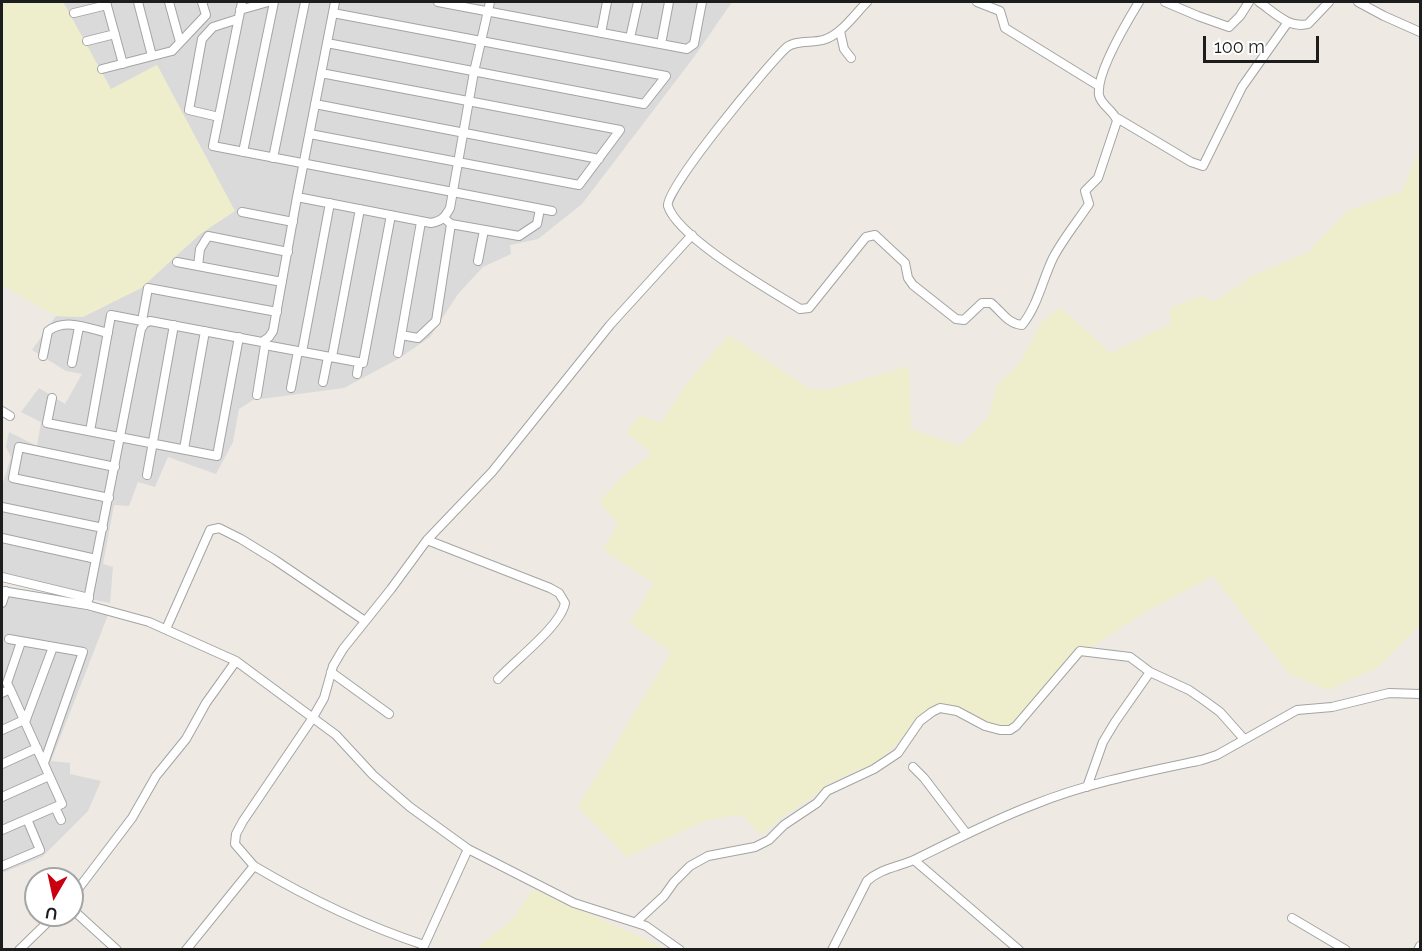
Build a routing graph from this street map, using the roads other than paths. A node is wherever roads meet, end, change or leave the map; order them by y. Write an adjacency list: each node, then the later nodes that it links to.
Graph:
1 (138, 2): 39 (street)
2 (169, 2): 35 (street)
3 (202, 2): 35 (street)
4 (268, 2): 23 (street)
5 (274, 2): 52 (street)
6 (305, 2): 53 (street)
7 (335, 2): 26 (street)
8 (438, 2): 24 (street)
9 (490, 2): 24 (street)
10 (607, 2): 31 (street)
11 (638, 2): 33 (street)
12 (669, 2): 38 (street)
13 (702, 2): 38 (street)
14 (867, 2): 29 (street)
15 (977, 2): 45 (street)
16 (1139, 2): 45 (street)
17 (1165, 2): 18 (street)
18 (1249, 2)
19 (1259, 2): 28 (street)
20 (1329, 2): 28 (street)
21 (1358, 2): 30 (street)
22 (106, 3): 25 (street); 32 (street)
23 (241, 6): 27 (street)
24 (488, 11): 31 (street); 36 (street)
25 (74, 13)
26 (333, 13): 36 (street); 37 (street)
27 (238, 19): 48 (street); 48 (street)
28 (1288, 22): 49 (street)
29 (840, 31): 40 (street); 70 (street)
30 (1420, 32)
31 (601, 33): 33 (street)
32 (115, 34): 34 (street); 41 (street)
33 (630, 38): 38 (street)
34 (87, 41)
35 (180, 42): 39 (street)
36 (481, 42): 43 (street); 43 (street)
37 (327, 43): 43 (street); 44 (street)
38 (661, 44)
39 (152, 56): 41 (street)
40 (851, 58)
41 (123, 64): 42 (street)
42 (102, 69)
43 (474, 72): 46 (street)
44 (321, 74): 46 (street); 47 (street)
45 (1100, 86): 49 (street)
46 (469, 102): 50 (street); 54 (street)
47 (315, 104): 50 (street); 51 (street)
48 (219, 117): 52 (street)
49 (1117, 118): 70 (street)
50 (463, 132): 54 (street); 55 (street)
51 (310, 134): 55 (street); 56 (street)
52 (243, 152): 53 (street)
53 (273, 158): 56 (street)
54 (599, 159): 55 (street)
55 (458, 162): 57 (street)
56 (304, 164): 57 (street); 58 (street)
57 (453, 192): 61 (street); 65 (street)
58 (297, 197): 59 (street); 66 (street)
59 (330, 203): 60 (street); 85 (street)
60 (360, 209): 64 (street); 88 (street)
61 (540, 209): 62 (street); 69 (street)
62 (552, 211)
63 (242, 212): 66 (street)
64 (391, 215): 67 (street); 89 (street)
65 (444, 218): 67 (street); 68 (street)
66 (293, 222): 71 (street)
67 (421, 222): 82 (street)
68 (451, 224): 69 (street); 82 (street)
69 (484, 230): 72 (street)
70 (692, 235): 108 (street)
71 (288, 252): 74 (street); 75 (street)
72 (478, 261)
73 (177, 262): 74 (street)
74 (198, 266): 75 (street)
75 (282, 282): 76 (street)
76 (277, 312): 77 (street); 84 (street)
77 (143, 322): 78 (street); 81 (street); 99 (street)
78 (174, 326): 80 (street); 100 (street)
79 (79, 327): 81 (street); 87 (street); 90 (street)
80 (205, 331): 83 (street); 101 (street)
81 (108, 333): 98 (street)
82 (400, 335): 86 (street)
83 (238, 337): 84 (street); 101 (street)
84 (264, 343): 85 (street); 94 (street)
85 (300, 352): 88 (street); 93 (street)
86 (398, 353)
87 (43, 356)
88 (330, 357): 89 (street); 92 (street)
89 (359, 362): 91 (street)
90 (72, 363)
91 (357, 374)
92 (323, 382)
93 (291, 388)
94 (257, 395)
95 (52, 398): 98 (street)
96 (2, 411): 97 (street)
97 (10, 416)
98 (90, 431): 99 (street)
99 (121, 438): 100 (street); 102 (street)
100 (153, 444): 101 (street); 103 (street)
101 (184, 449)
102 (115, 467): 104 (street); 104 (street)
103 (147, 475)
104 (109, 498): 106 (street)
105 (2, 507): 106 (street)
106 (103, 528): 109 (street)
107 (2, 538): 109 (street)
108 (427, 540): 114 (street); 122 (street)
109 (96, 558): 112 (street)
110 (2, 578): 112 (street)
111 (4, 591): 112 (street); 113 (street)
112 (88, 602): 115 (street)
113 (2, 603)
114 (365, 621): 115 (street); 120 (street)
115 (166, 629): 119 (street)
116 (9, 639): 117 (street)
117 (21, 642): 118 (street); 123 (street)
118 (53, 647): 128 (street); 132 (street)
119 (236, 661): 127 (street); 147 (street)
120 (331, 672): 126 (street); 127 (street)
121 (1150, 672): 130 (street); 136 (street); 150 (street)
122 (498, 679)
123 (10, 689): 124 (street); 128 (street)
124 (2, 693)
125 (1420, 694): 130 (street)
126 (389, 714)
127 (312, 719): 143 (street); 146 (street)
128 (25, 721): 129 (street); 131 (street)
129 (2, 730)
130 (1244, 739): 136 (street)
131 (37, 748): 132 (street); 133 (street)
132 (44, 763): 135 (street)
133 (2, 764)
134 (913, 767): 142 (street)
135 (49, 776): 137 (street); 138 (street)
136 (1087, 787): 142 (street)
137 (2, 797)
138 (55, 807): 139 (street); 140 (street)
139 (27, 819): 141 (street); 145 (street)
140 (61, 820)
141 (2, 830)
142 (966, 833): 144 (street)
143 (468, 849): 150 (street); 152 (street)
144 (914, 860): 157 (street); 158 (street)
145 (2, 866)
146 (254, 866): 152 (street); 155 (street)
147 (84, 881)
148 (1292, 918): 159 (street)
149 (84, 920): 154 (street)
150 (636, 922): 156 (street)
151 (43, 927): 153 (street)
152 (423, 947)
153 (19, 950)
154 (117, 950)
155 (186, 950)
156 (680, 950)
157 (832, 950)
158 (1019, 950)
159 (1346, 950)

